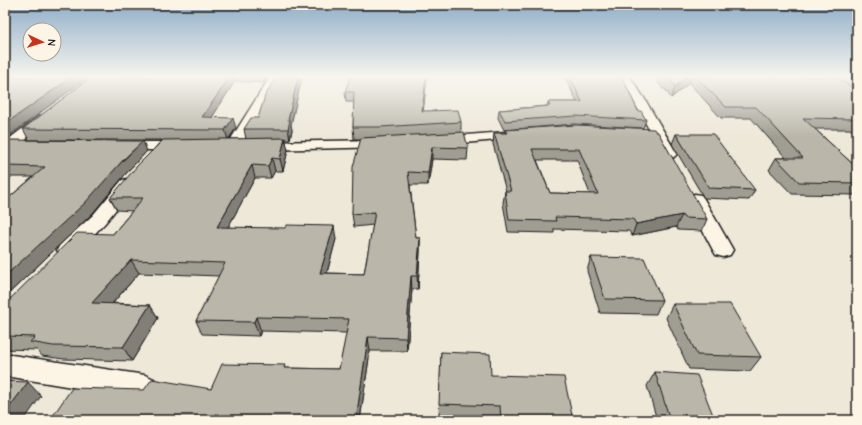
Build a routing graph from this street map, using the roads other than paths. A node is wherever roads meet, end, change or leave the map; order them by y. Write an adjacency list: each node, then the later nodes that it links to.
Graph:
1 (264, 97): 11 (street)
2 (637, 97): 12 (street)
3 (54, 111): 7 (street)
4 (529, 134): 5 (street)
5 (425, 142)
6 (396, 143): 11 (street)
7 (7, 145): 8 (street)
8 (31, 145)
9 (164, 145): 10 (street); 11 (street); 15 (street)
10 (105, 146)
11 (234, 146)
12 (676, 166)
13 (687, 185): 14 (street)
14 (723, 250)
15 (53, 264)
16 (5, 365): 17 (street)
17 (145, 387)

